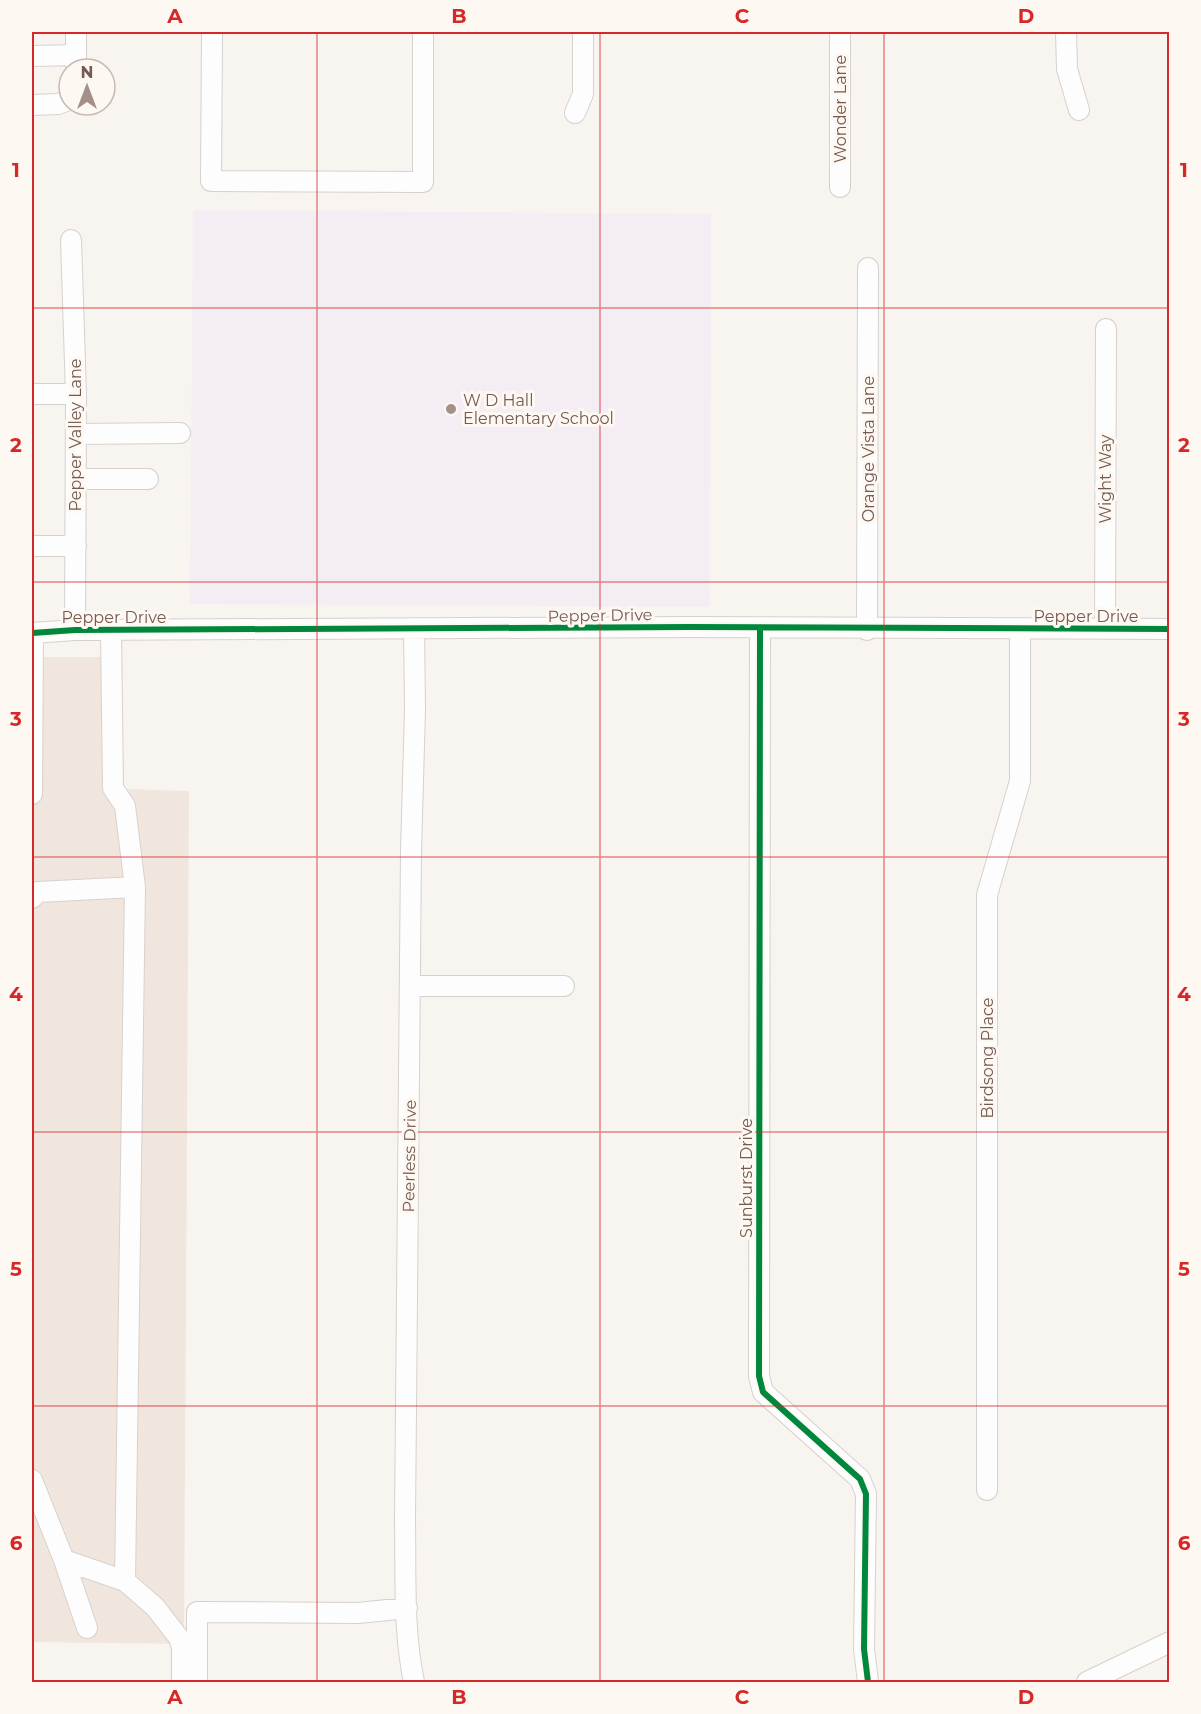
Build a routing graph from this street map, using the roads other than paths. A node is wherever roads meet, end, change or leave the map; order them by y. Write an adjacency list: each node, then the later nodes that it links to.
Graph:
1 (76, 32): 8 (street)
2 (212, 32): 3 (street)
3 (423, 32)
4 (584, 32): 13 (street)
5 (840, 32): 14 (street, Wonder Lane)
6 (1066, 32): 12 (street)
7 (32, 56): 9 (street)
8 (76, 57)
9 (57, 59)
10 (57, 104): 11 (street)
11 (32, 105)
12 (1079, 110)
13 (575, 113)
14 (840, 188)
15 (70, 240): 19 (street, Pepper Valley Lane)
16 (868, 268): 29 (street, Orange Vista Lane)
17 (1106, 329): 31 (street, Wight Way)
18 (32, 394): 19 (street)
19 (76, 394): 21 (street, Pepper Valley Lane)
20 (180, 433): 21 (street)
21 (76, 434): 22 (street, Pepper Valley Lane)
22 (76, 479): 23 (street); 25 (street, Pepper Valley Lane)
23 (148, 479)
24 (32, 546): 25 (street)
25 (76, 546): 27 (street, Pepper Valley Lane)
26 (760, 629): 28 (street, Pepper Drive); 29 (street, Pepper Drive); 50 (street, Sunburst Drive)
27 (75, 630): 33 (street, Pepper Drive); 34 (street, Pepper Drive)
28 (414, 630): 33 (street, Pepper Drive); 38 (street, Peerless Drive)
29 (867, 630): 30 (street, Pepper Drive)
30 (1020, 630): 31 (street, Pepper Drive); 41 (street, Birdsong Place)
31 (1105, 630): 32 (street, Pepper Drive)
32 (1170, 630)
33 (111, 631): 36 (street)
34 (32, 633): 35 (street)
35 (32, 794)
36 (135, 887): 37 (street); 43 (street)
37 (32, 898)
38 (411, 986): 39 (street); 44 (street, Peerless Drive)
39 (564, 986)
40 (32, 1480): 42 (street)
41 (987, 1490)
42 (64, 1560): 43 (street); 45 (street)
43 (126, 1581): 47 (street)
44 (407, 1608): 48 (street); 49 (street, Peerless Drive)
45 (87, 1628)
46 (1170, 1642): 51 (street)
47 (182, 1683)
48 (197, 1683)
49 (414, 1683)
50 (868, 1683)
51 (1087, 1683)

